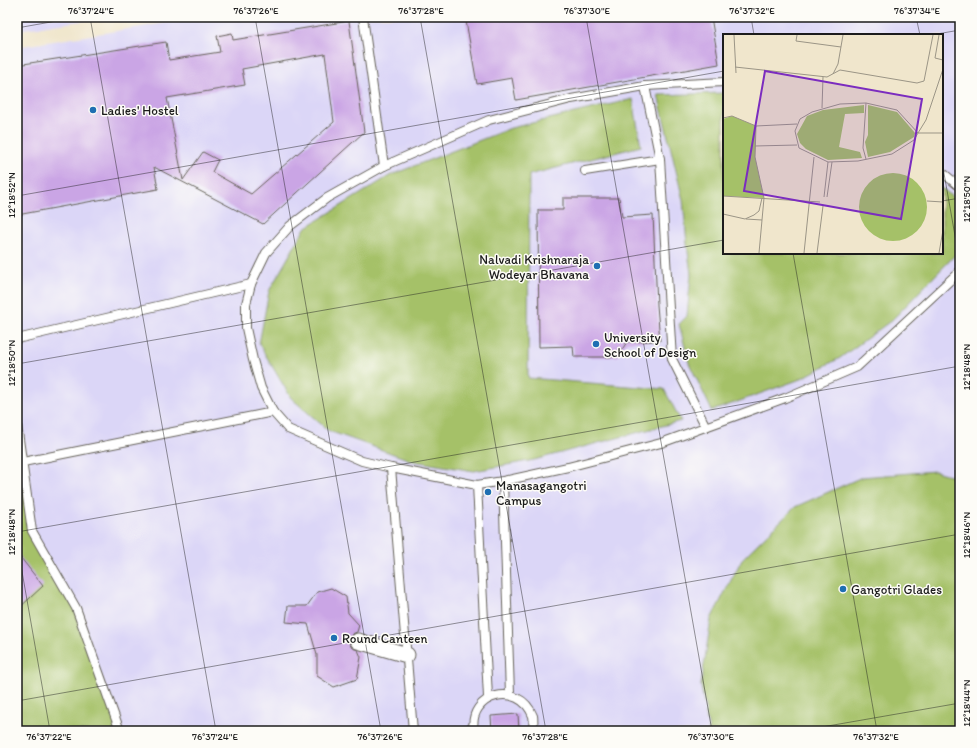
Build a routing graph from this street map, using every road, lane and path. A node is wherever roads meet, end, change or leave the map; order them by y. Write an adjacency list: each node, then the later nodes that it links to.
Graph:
1 (363, 17): 5 (lane)
2 (723, 82): 3 (lane)
3 (646, 86): 4 (lane); 5 (lane)
4 (660, 159): 6 (lane); 14 (lane)
5 (384, 166): 10 (lane)
6 (585, 171)
7 (943, 173): 8 (lane)
8 (960, 187)
9 (960, 271): 14 (lane)
10 (251, 284): 11 (lane); 12 (lane)
11 (17, 339)
12 (272, 412): 15 (lane); 16 (lane)
13 (17, 425): 15 (lane)
14 (706, 427): 17 (lane)
15 (22, 462): 24 (lane)
16 (391, 468): 18 (lane); 20 (lane)
17 (503, 481): 18 (lane); 21 (lane)
18 (477, 485): 22 (lane)
19 (358, 641): 20 (street)
20 (407, 655): 25 (lane)
21 (510, 694): 22 (lane); 27 (lane)
22 (488, 697): 23 (lane)
23 (473, 730): 26 (lane)
24 (120, 731)
25 (413, 731)
26 (454, 731)
27 (533, 731)

